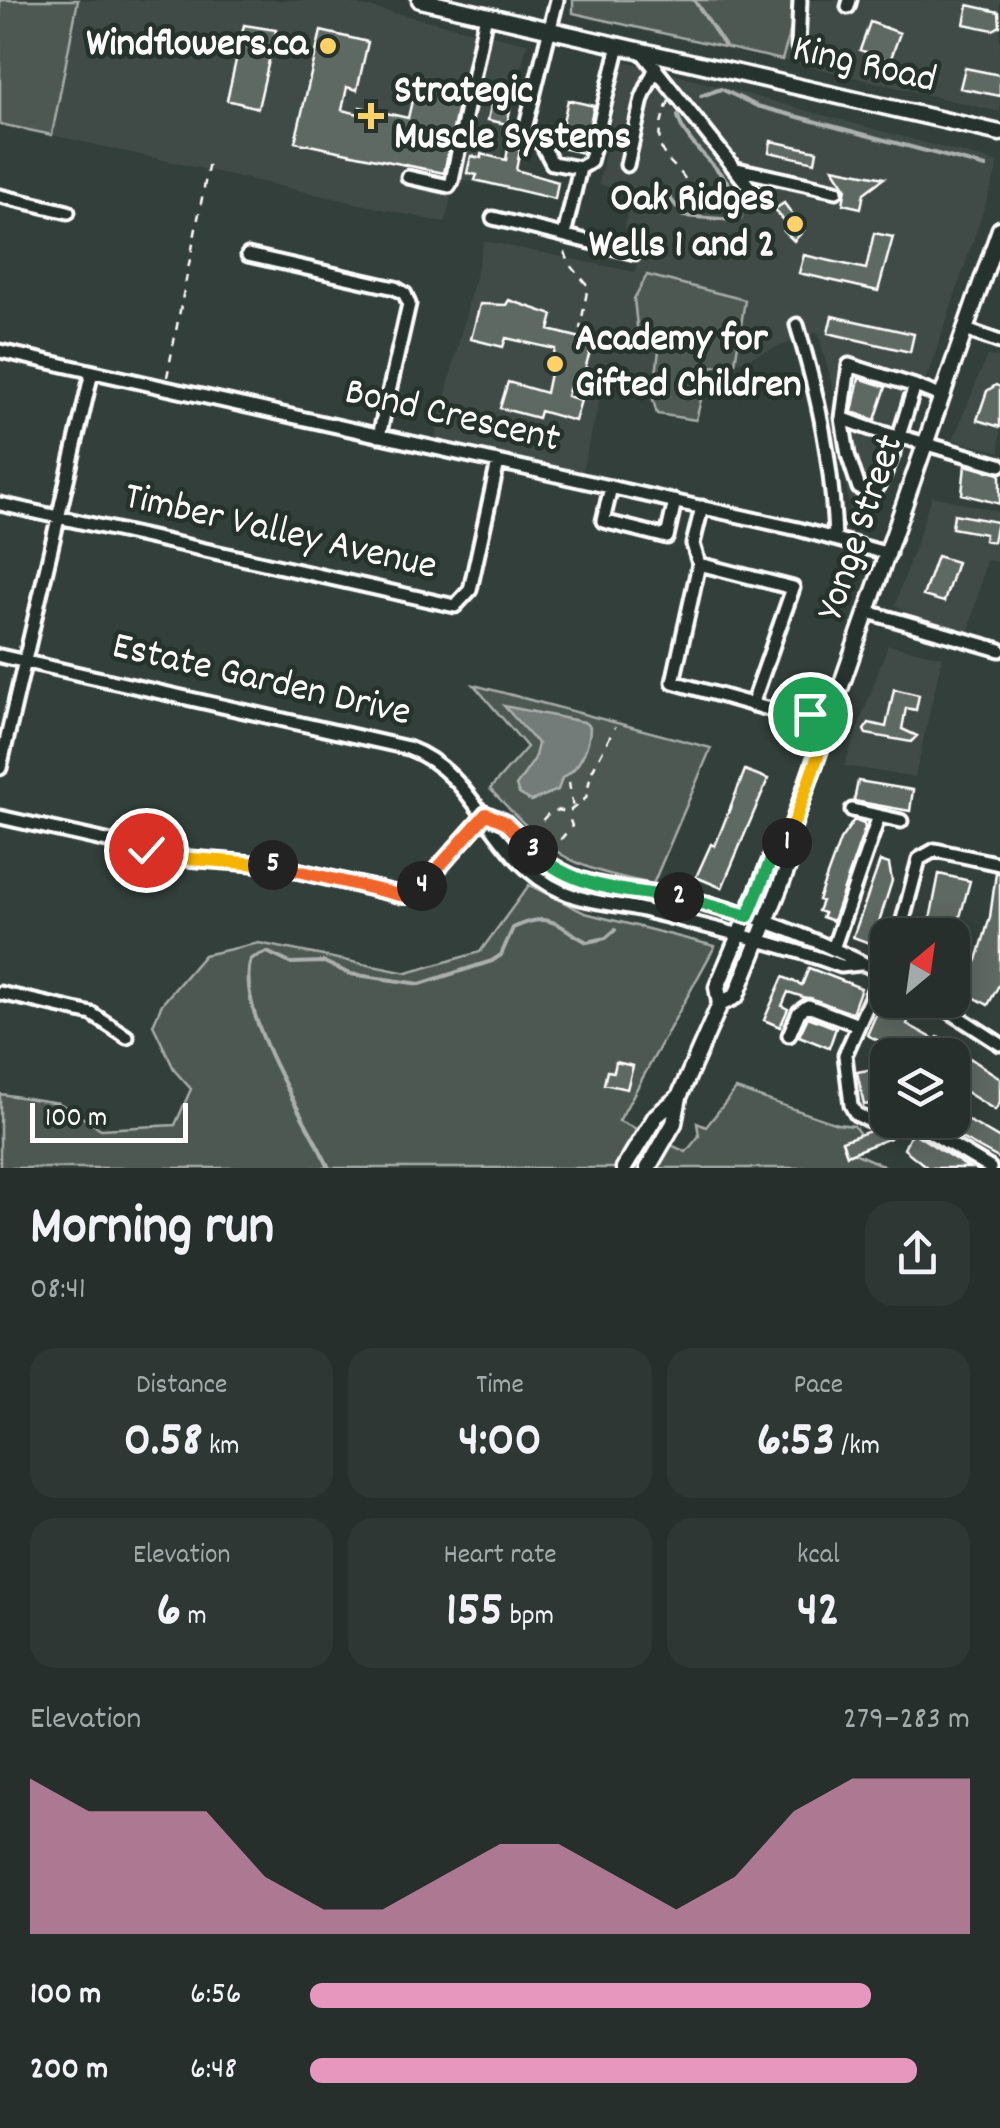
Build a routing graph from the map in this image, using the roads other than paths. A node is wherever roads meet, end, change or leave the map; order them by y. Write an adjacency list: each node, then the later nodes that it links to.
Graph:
1 (420, 0): 4 (main road, King Road)
2 (557, 0): 5 (street)
3 (800, 0): 7 (street)
4 (486, 15): 5 (main road, King Road); 14 (street)
5 (551, 28): 6 (main road, King Road); 12 (street)
6 (618, 44): 8 (main road, King Road); 12 (street)
7 (798, 48)
8 (639, 49): 9 (street); 10 (main road, King Road)
9 (656, 67): 11 (street); 13 (street)
10 (1000, 133)
11 (627, 166)
12 (580, 168): 21 (street)
13 (737, 169): 15 (street); 16 (street)
14 (408, 177)
15 (836, 191)
16 (755, 194)
17 (0, 196): 18 (street)
18 (68, 212)
19 (492, 218): 21 (street)
20 (1000, 229): 25 (main road, Yonge Street)
21 (564, 236): 22 (street)
22 (635, 253)
23 (248, 255): 32 (street)
24 (797, 325): 42 (street)
25 (966, 330): 26 (street); 30 (main road, Yonge Street)
26 (1000, 342)
27 (0, 351): 28 (street, Bond Crescent)
28 (92, 372): 32 (street, Bond Crescent); 41 (street)
29 (915, 386): 30 (street); 31 (street); 33 (street)
30 (943, 397): 34 (main road, Yonge Street)
31 (842, 418): 33 (street); 33 (street)
32 (378, 436): 35 (street, Bond Crescent)
33 (897, 437): 34 (street)
34 (927, 444): 36 (street); 43 (main road, Yonge Street)
35 (498, 462): 37 (street, Bond Crescent); 41 (street, Timber Valley Avenue)
36 (1000, 465)
37 (610, 487): 38 (street, Bond Crescent); 38 (street)
38 (675, 501): 40 (street, Bond Crescent)
39 (0, 504): 41 (street, Timber Valley Avenue)
40 (702, 507): 42 (street, Bond Crescent); 44 (street)
41 (56, 516): 48 (street)
42 (835, 538): 43 (street, Bond Crescent)
43 (889, 554): 45 (main road, Yonge Street)
44 (699, 564): 50 (street); 50 (street)
45 (868, 612): 46 (street); 49 (main road, Yonge Street)
46 (1000, 650)
47 (0, 656): 48 (street, Estate Garden Drive)
48 (24, 661): 53 (street); 55 (street, Estate Garden Drive)
49 (836, 705): 51 (street); 52 (main road, Yonge Street)
50 (752, 706): 51 (street)
51 (796, 717): 52 (street)
52 (822, 744): 59 (main road, Yonge Street)
53 (0, 768)
54 (852, 810): 56 (street)
55 (486, 814): 57 (street); 61 (street, Estate Garden Drive); 63 (street, Estate Garden Drive)
56 (880, 816): 58 (street); 67 (street)
57 (0, 817)
58 (901, 821)
59 (786, 847): 62 (main road, Yonge Street); 65 (main road, Yonge Street)
60 (1000, 864): 64 (street)
61 (682, 897): 62 (street, Estate Garden Drive); 63 (street)
62 (748, 916): 65 (street, Estate Garden Drive); 66 (main road, Yonge Street)
63 (678, 918): 66 (street, Estate Garden Drive)
64 (904, 918)
65 (763, 931): 66 (street, Estate Garden Drive); 67 (street); 68 (street); 72 (main road, Yonge Street)
66 (742, 933): 72 (main road, Yonge Street)
67 (833, 949): 68 (street)
68 (860, 964): 69 (street)
69 (870, 968)
70 (0, 993): 76 (street)
71 (870, 1001): 74 (street)
72 (720, 1004): 78 (main road, Yonge Street)
73 (963, 1018): 77 (street)
74 (858, 1025): 75 (street); 79 (street)
75 (789, 1035)
76 (128, 1038)
77 (998, 1038)
78 (678, 1097): 81 (main road, Yonge Street); 82 (main road, Yonge Street)
79 (870, 1118)
80 (940, 1138): 83 (street)
81 (624, 1168)
82 (648, 1168)
83 (990, 1168)

